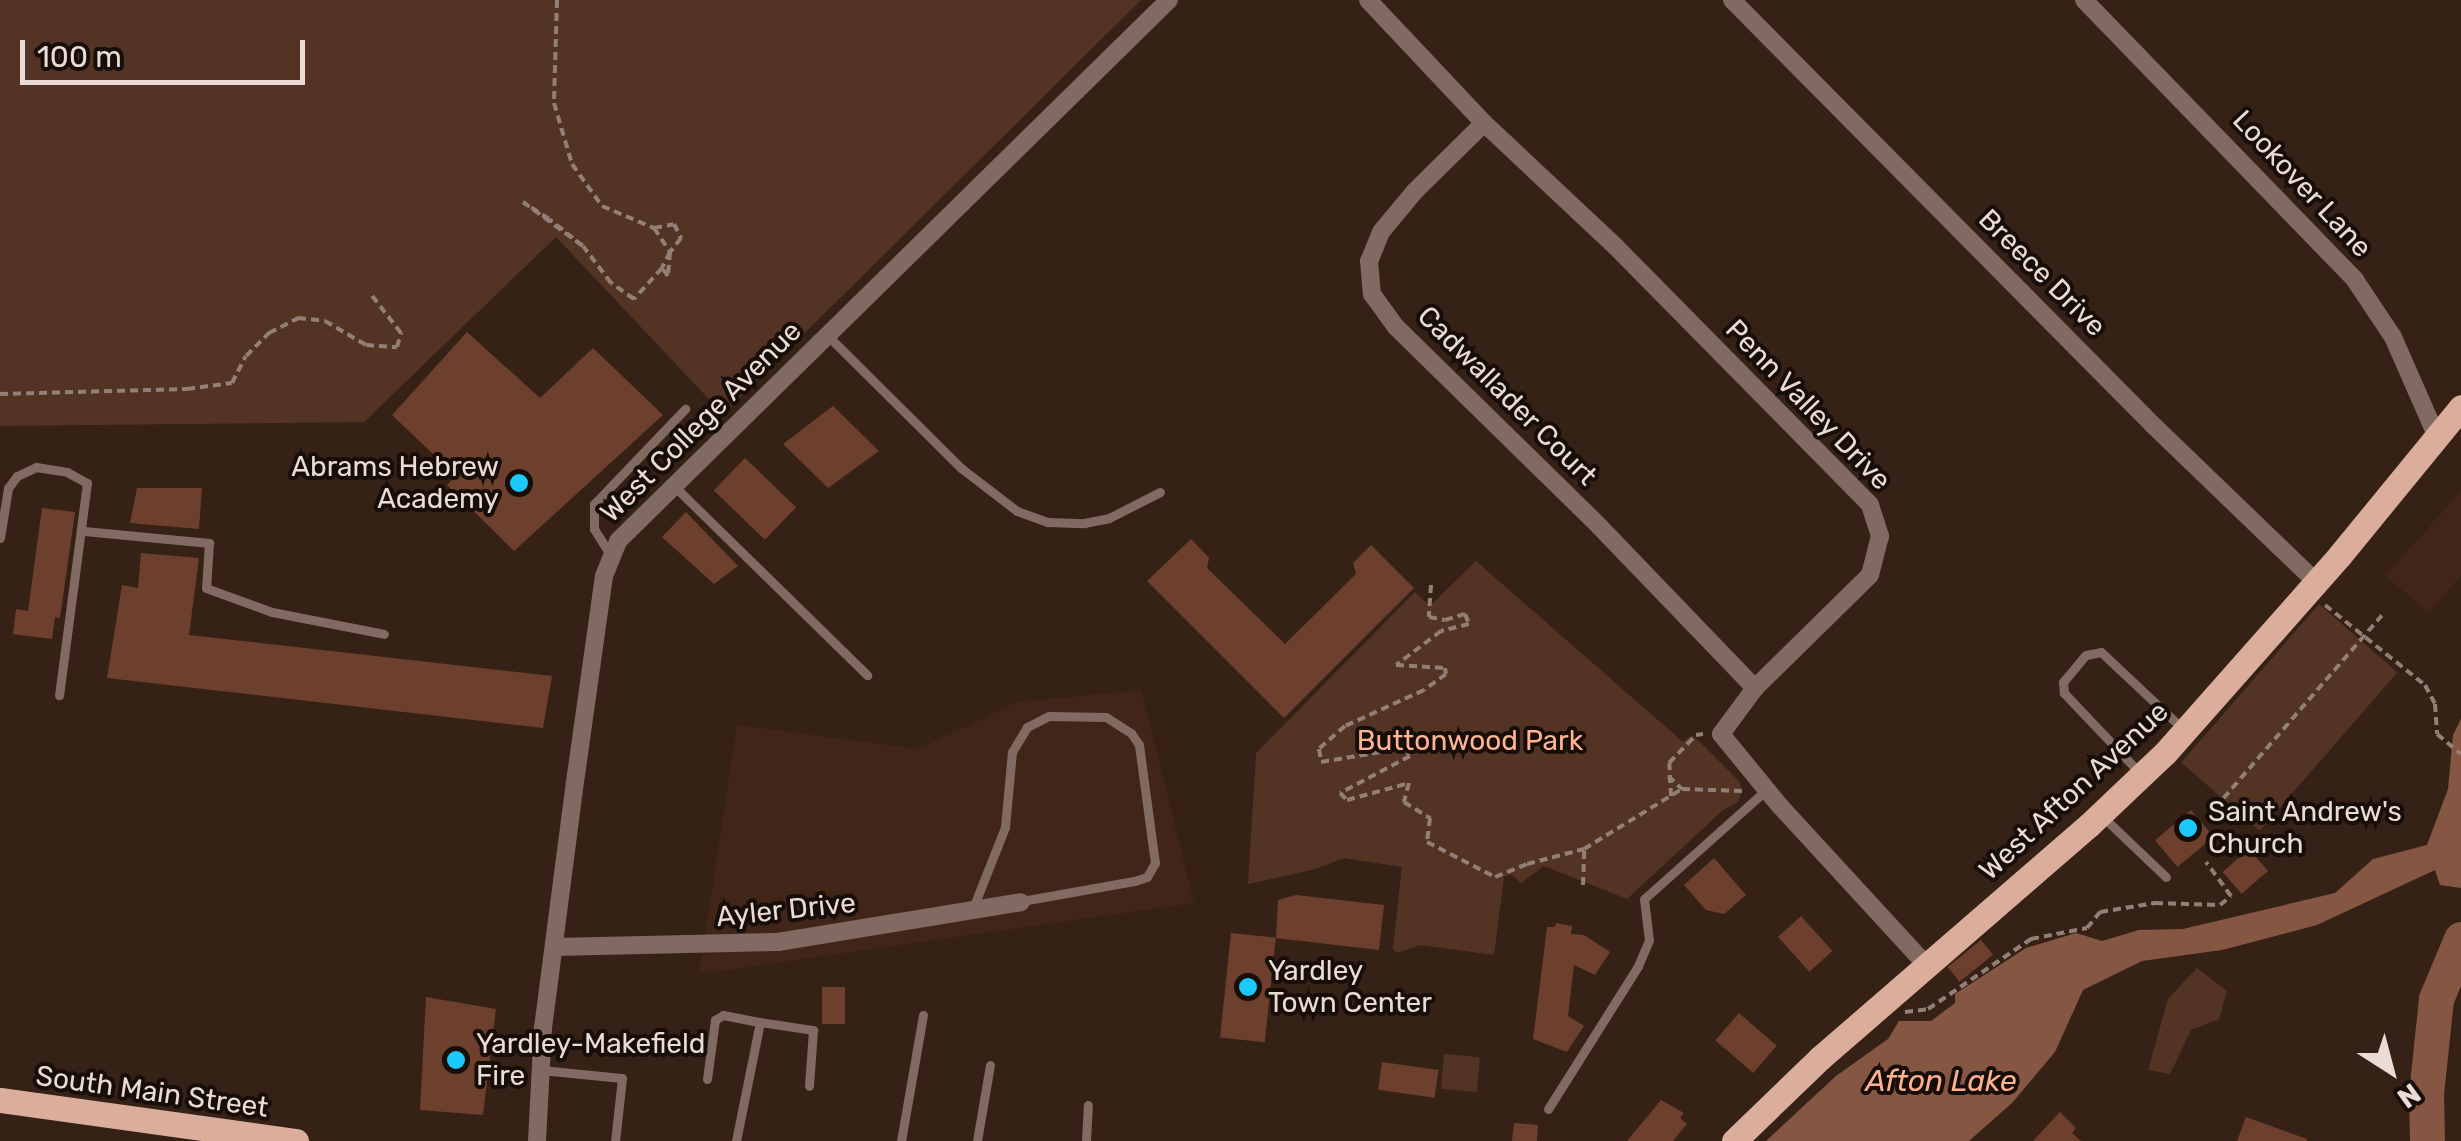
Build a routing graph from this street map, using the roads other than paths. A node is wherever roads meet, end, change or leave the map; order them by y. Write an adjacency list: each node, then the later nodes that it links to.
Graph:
1 (1169, 0): 6 (street, West College Avenue)
2 (1368, 0): 5 (street, Penn Valley Drive)
3 (1732, 0): 15 (street, Breece Drive)
4 (2084, 0): 9 (street, Lookover Lane)
5 (1484, 122): 18 (street, Cadwallader Court); 18 (street, Penn Valley Drive)
6 (827, 335): 10 (street, West College Avenue); 11 (lane)
7 (2461, 406): 9 (main road, West Afton Avenue)
8 (685, 409): 14 (lane)
9 (2438, 437): 15 (main road, West Afton Avenue)
10 (673, 486): 14 (street, West College Avenue); 17 (lane)
11 (1160, 492)
12 (84, 531): 13 (lane); 16 (lane); 19 (lane)
13 (0, 538)
14 (611, 556): 27 (street, West College Avenue)
15 (2317, 590): 20 (main road, West Afton Avenue)
16 (384, 634)
17 (867, 675)
18 (1756, 688): 22 (street, Penn Valley Drive)
19 (59, 695)
20 (2185, 731): 21 (main road, West Afton Avenue); 21 (lane)
21 (2142, 775): 23 (main road, West Afton Avenue)
22 (1767, 789): 28 (street); 37 (lane)
23 (2100, 815): 24 (lane); 28 (main road, West Afton Avenue)
24 (2166, 877)
25 (1021, 902): 26 (street, Ayler Drive); 26 (lane)
26 (972, 910): 27 (street, Ayler Drive)
27 (555, 946): 32 (street, West College Avenue)
28 (1927, 966): 45 (main road, West Afton Avenue)
29 (923, 1016): 42 (lane)
30 (760, 1022): 33 (lane); 34 (lane); 41 (lane)
31 (990, 1065): 43 (lane)
32 (541, 1070): 39 (street, West College Avenue); 40 (lane)
33 (707, 1079)
34 (809, 1086)
35 (0, 1100): 38 (main road, South Main Street)
36 (1088, 1105): 44 (lane)
37 (1548, 1109)
38 (296, 1141)
39 (537, 1141)
40 (614, 1141)
41 (736, 1141)
42 (901, 1141)
43 (976, 1141)
44 (1086, 1141)
45 (1734, 1141)

